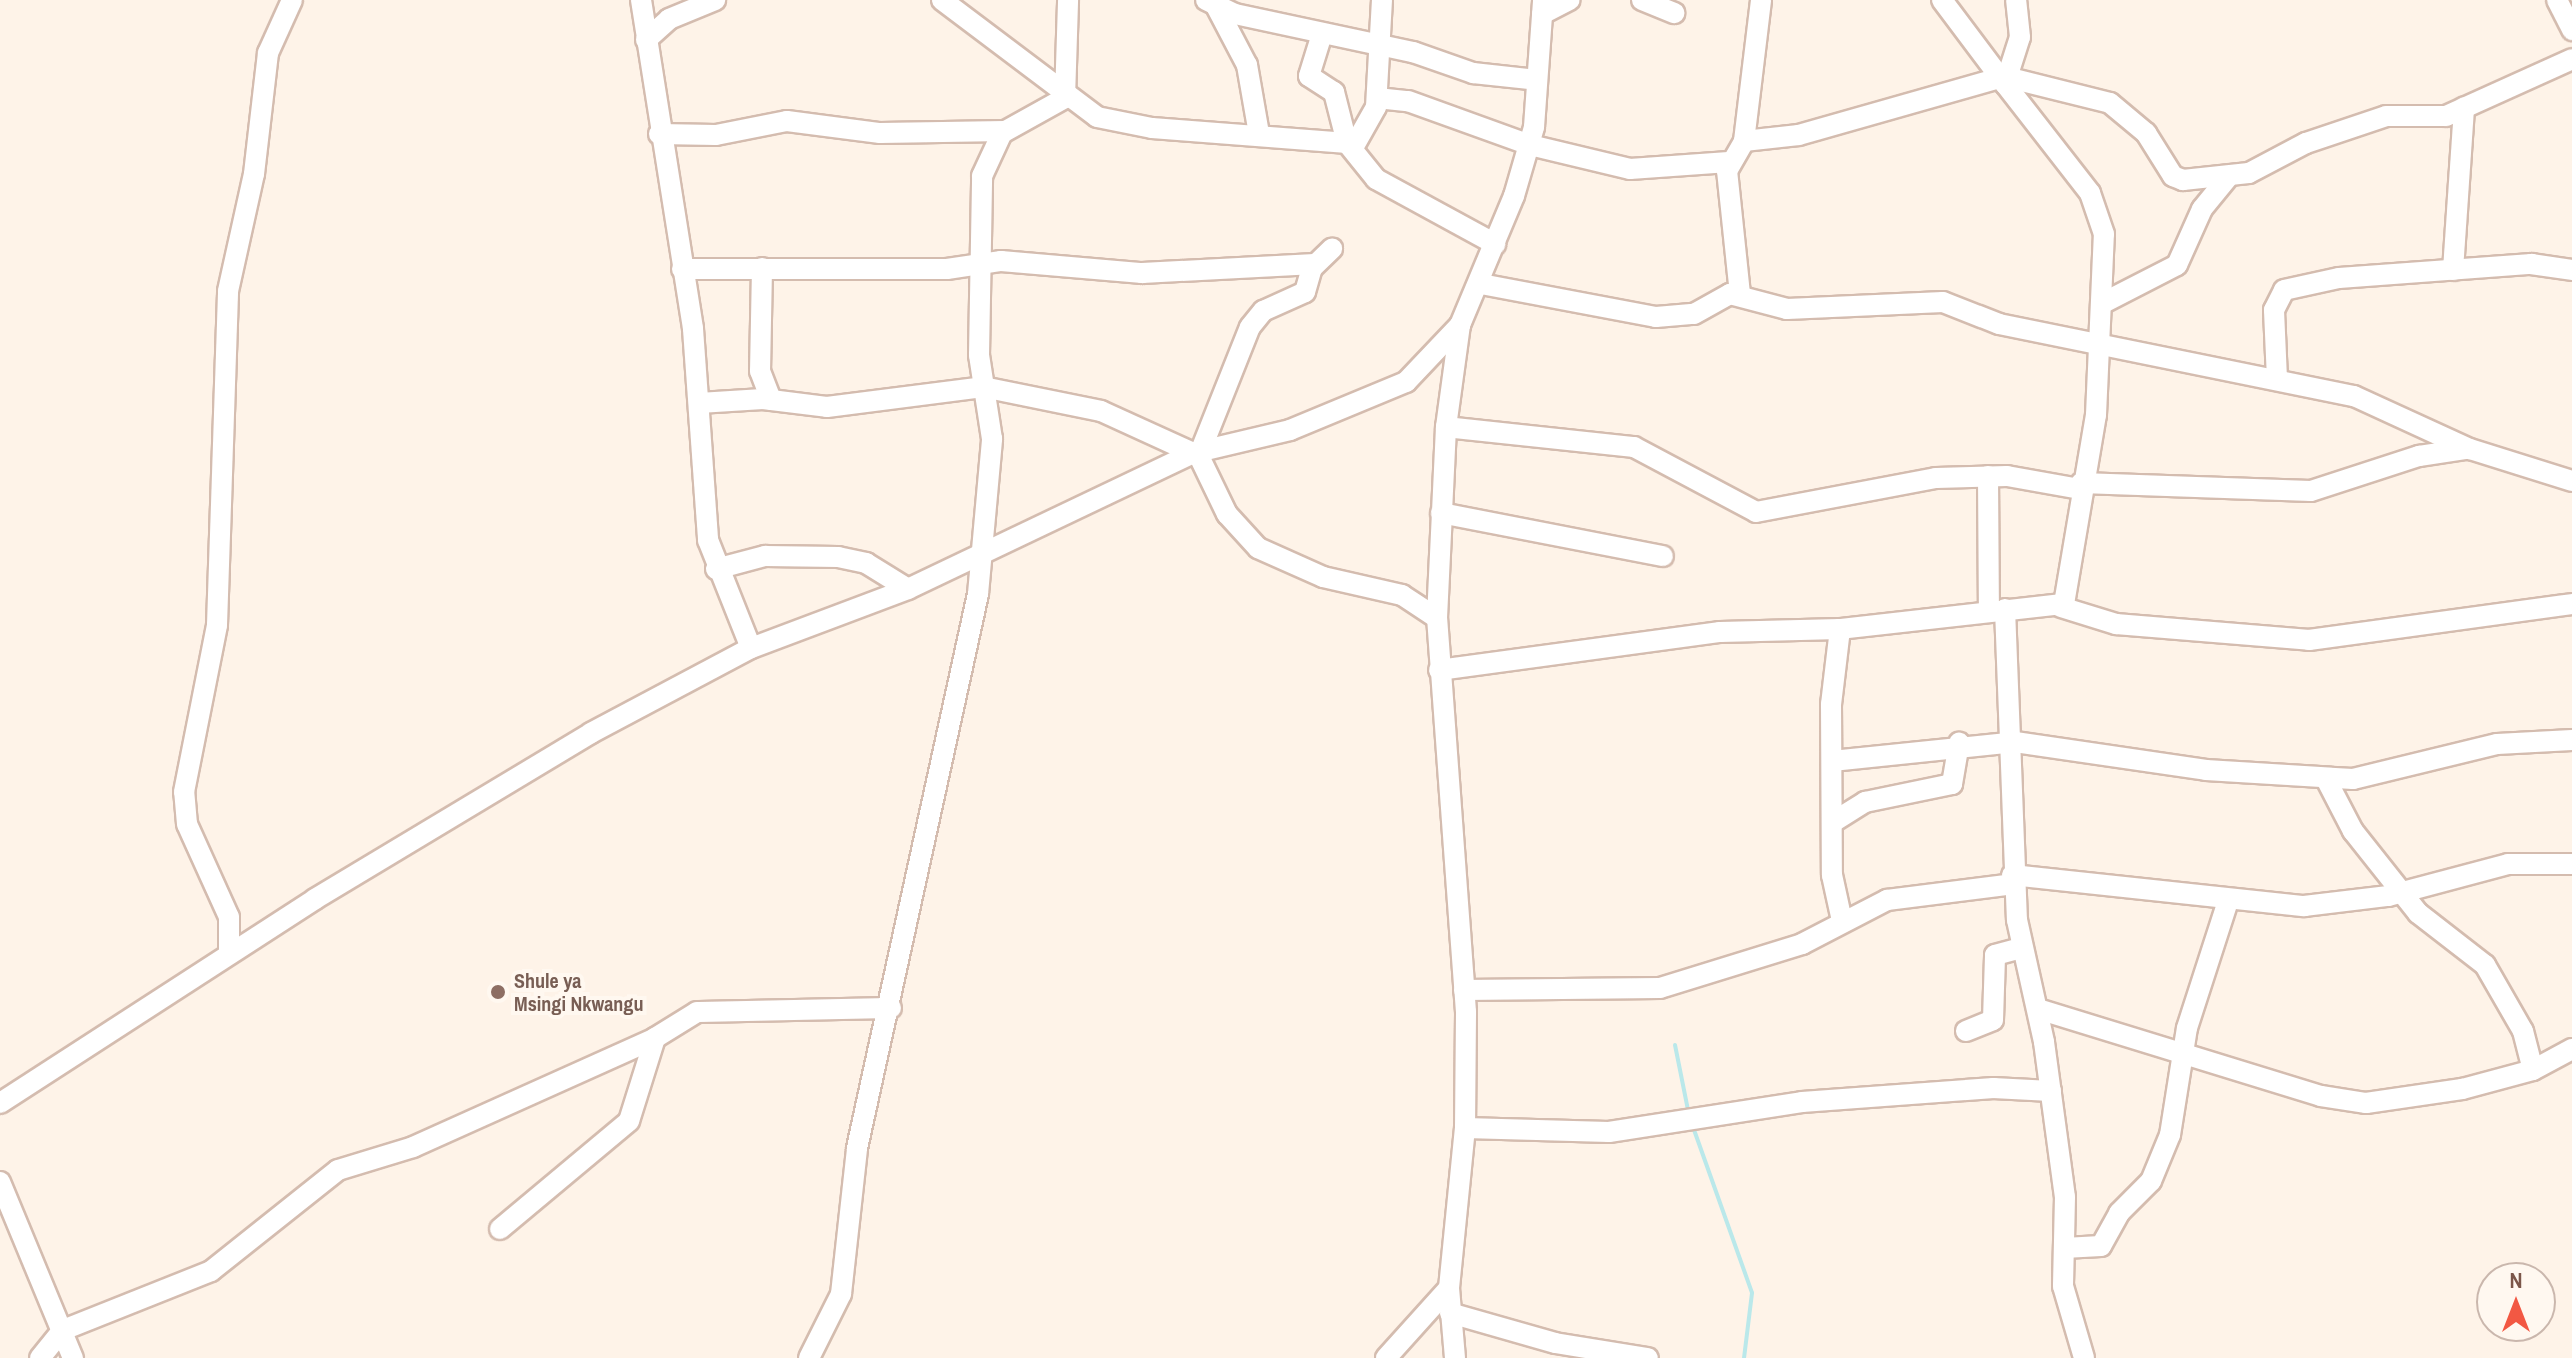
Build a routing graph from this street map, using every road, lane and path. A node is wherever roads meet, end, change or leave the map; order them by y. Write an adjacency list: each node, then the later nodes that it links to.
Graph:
1 (292, 0): 81 (street)
2 (641, 0): 18 (street)
3 (715, 0): 18 (street)
4 (942, 0): 23 (street)
5 (1068, 0): 23 (street)
6 (1382, 0): 19 (street)
7 (1570, 0): 14 (street)
8 (1642, 0): 15 (street)
9 (1761, 0): 29 (street)
10 (1942, 0): 22 (street)
11 (2016, 0): 22 (street)
12 (2557, 0): 16 (street)
13 (1211, 3): 17 (street); 28 (street)
14 (1542, 7): 21 (street)
15 (1674, 13)
16 (2572, 30)
17 (1322, 34): 19 (street); 30 (street)
18 (646, 40): 27 (street)
19 (1376, 44): 21 (street); 24 (street)
20 (2572, 59): 25 (street)
21 (1537, 80): 31 (street)
22 (2003, 80): 29 (street); 33 (street); 44 (street)
23 (1065, 98): 26 (street); 28 (street)
24 (1377, 98): 30 (street); 31 (street)
25 (2464, 107): 33 (street); 40 (street)
26 (1005, 131): 27 (street); 36 (street)
27 (659, 134): 39 (street)
28 (1259, 134): 30 (street)
29 (1744, 141): 32 (street)
30 (1350, 145): 34 (street)
31 (1530, 145): 32 (street); 34 (street)
32 (1729, 162): 43 (street)
33 (2229, 176): 44 (street)
34 (1495, 244): 42 (street)
35 (1332, 249): 37 (street)
36 (980, 263): 37 (street); 38 (street); 48 (street)
37 (1315, 264): 53 (street)
38 (762, 268): 39 (street); 49 (street)
39 (682, 269): 50 (street)
40 (2453, 270): 41 (street); 47 (street)
41 (2572, 270)
42 (1481, 284): 43 (street); 45 (street)
43 (1740, 294): 46 (street)
44 (2103, 303): 46 (street)
45 (1460, 325): 51 (street); 53 (street)
46 (2099, 342): 47 (street); 56 (street)
47 (2277, 379): 52 (street)
48 (983, 387): 49 (street); 53 (street); 58 (street)
49 (771, 400): 50 (street)
50 (699, 403): 60 (street)
51 (1446, 427): 54 (street); 57 (street)
52 (2470, 449): 55 (street); 56 (street)
53 (1197, 452): 58 (street); 65 (street)
54 (1988, 476): 56 (street); 64 (street)
55 (2572, 481)
56 (2081, 486): 63 (street)
57 (1441, 513): 59 (street); 65 (street)
58 (981, 552): 61 (street); 83 (street)
59 (1663, 556)
60 (716, 569): 61 (street); 67 (street)
61 (908, 589): 67 (street)
62 (2572, 604): 63 (street)
63 (2061, 607): 64 (street)
64 (1997, 609): 66 (street); 70 (street)
65 (1437, 618): 68 (street)
66 (1840, 629): 68 (street); 72 (street)
67 (751, 648): 81 (street)
68 (1439, 670): 82 (street)
69 (2572, 740): 73 (street)
70 (2015, 742): 71 (street); 73 (street); 76 (street)
71 (1959, 743): 72 (street); 74 (street)
72 (1832, 761): 74 (street)
73 (2326, 779): 77 (street)
74 (1833, 822): 79 (street)
75 (2572, 864): 77 (street)
76 (2013, 879): 78 (street); 79 (street); 80 (street)
77 (2403, 891): 78 (street); 89 (street)
78 (2228, 901): 88 (street)
79 (1842, 921): 82 (street)
80 (2021, 948): 84 (street); 85 (street)
81 (229, 952): 91 (street)
82 (1464, 990): 92 (street)
83 (891, 1008): 86 (street); 101 (street)
84 (2038, 1009): 88 (street); 90 (street)
85 (1966, 1031)
86 (655, 1038): 94 (street); 98 (street)
87 (2572, 1049): 89 (street)
88 (2182, 1052): 89 (street); 95 (street)
89 (2533, 1070)
90 (2051, 1091): 92 (street); 95 (street)
91 (0, 1103)
92 (1465, 1128): 96 (street)
93 (0, 1182): 98 (street)
94 (500, 1229)
95 (2064, 1248): 105 (street)
96 (1449, 1288): 97 (street); 102 (street)
97 (1450, 1313): 103 (street); 104 (street)
98 (63, 1330): 99 (street); 100 (street)
99 (40, 1358)
100 (73, 1358)
101 (809, 1358)
102 (1386, 1358)
103 (1455, 1358)
104 (1648, 1358)
105 (2084, 1358)

